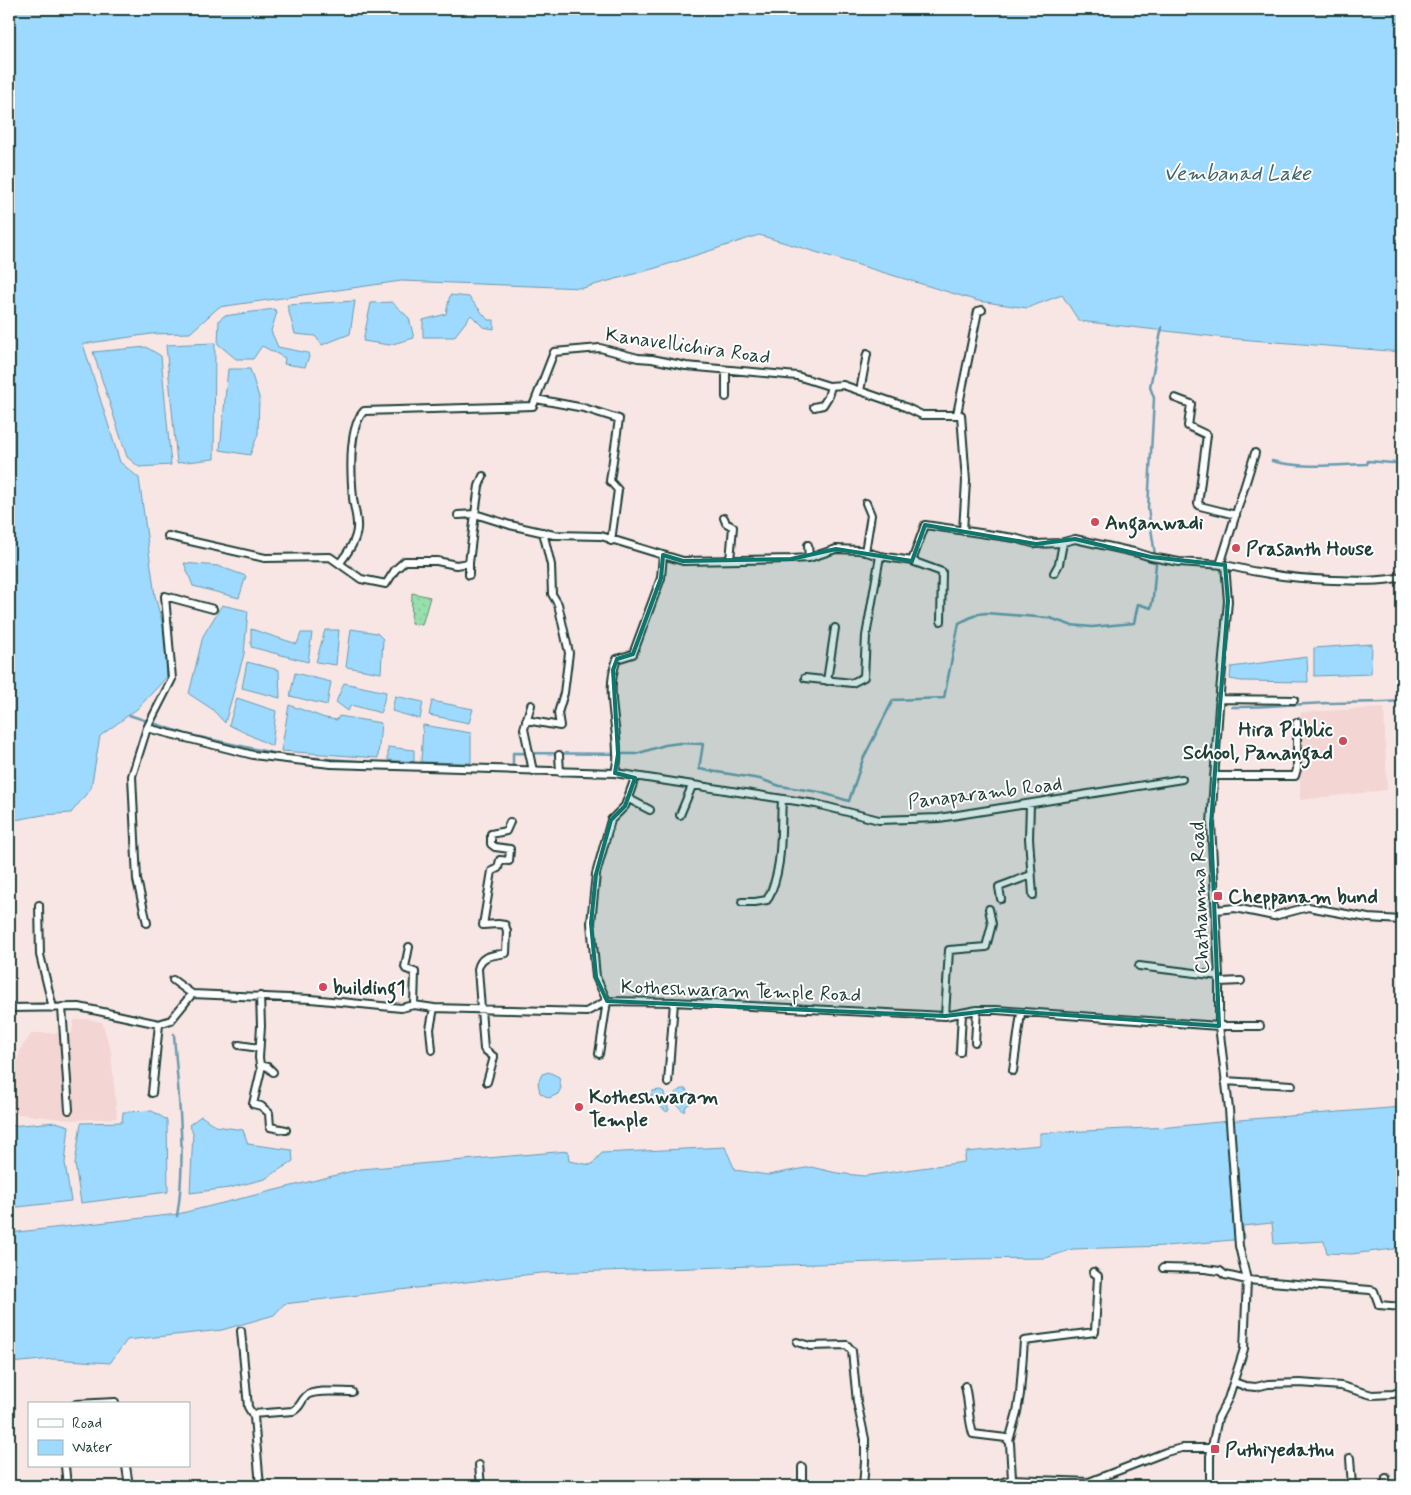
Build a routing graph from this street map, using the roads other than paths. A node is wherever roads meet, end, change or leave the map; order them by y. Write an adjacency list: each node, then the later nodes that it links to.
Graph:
1 (982, 310): 10 (street)
2 (867, 354): 5 (street)
3 (726, 370): 4 (street, Kanavellichira Road); 6 (street); 8 (street, Kanavellichira Road)
4 (831, 386): 5 (street, Kanavellichira Road); 9 (street)
5 (860, 390): 10 (street, Kanavellichira Road)
6 (726, 397)
7 (1175, 398): 16 (street)
8 (536, 399): 21 (street); 30 (street)
9 (814, 407)
10 (957, 414): 18 (street)
11 (1255, 453): 16 (street)
12 (483, 476): 14 (street)
13 (866, 504): 24 (street)
14 (475, 514): 15 (street); 19 (street); 31 (street)
15 (458, 515)
16 (1236, 515): 32 (street)
17 (724, 518): 28 (street)
18 (963, 531): 22 (street); 29 (street)
19 (542, 532): 21 (street); 44 (street)
20 (168, 536): 30 (street)
21 (611, 541): 25 (street)
22 (1062, 542): 32 (street); 33 (street)
23 (808, 545): 27 (street)
24 (865, 552): 26 (street); 27 (street)
25 (663, 555): 28 (street); 50 (street)
26 (880, 556): 29 (street); 40 (street)
27 (809, 558): 28 (street)
28 (730, 560)
29 (912, 561): 37 (street)
30 (340, 563): 31 (street)
31 (469, 563): 34 (street)
32 (1223, 565): 35 (street); 41 (street, Chathamma Road)
33 (1054, 573)
34 (469, 575)
35 (1402, 577)
36 (213, 609): 46 (street)
37 (941, 621)
38 (835, 628): 40 (street)
39 (805, 678): 40 (street)
40 (827, 681)
41 (1219, 699): 42 (street); 51 (street, Chathamma Road)
42 (1294, 700)
43 (531, 705): 44 (street)
44 (526, 720): 48 (street)
45 (1297, 722): 51 (street)
46 (147, 728): 48 (street, Panaparamb Road); 69 (street)
47 (559, 756): 49 (street)
48 (533, 771): 49 (street, Panaparamb Road)
49 (560, 772): 50 (street, Panaparamb Road)
50 (615, 773): 52 (street, Panaparamb Road)
51 (1214, 776): 67 (street, Chathamma Road)
52 (635, 778): 54 (street, Panaparamb Road); 55 (street)
53 (1182, 779): 57 (street, Panaparamb Road)
54 (692, 786): 56 (street, Panaparamb Road); 59 (street)
55 (629, 799): 58 (street); 77 (street)
56 (782, 799): 57 (street, Panaparamb Road); 64 (street)
57 (1030, 804): 61 (street)
58 (650, 810)
59 (680, 815)
60 (510, 822): 84 (street)
61 (1031, 875): 62 (street); 63 (street)
62 (1033, 895)
63 (1001, 899)
64 (742, 902)
65 (39, 905): 82 (street)
66 (989, 909): 88 (street)
67 (1216, 910): 68 (street); 72 (street, Chathamma Road)
68 (1402, 920)
69 (147, 923)
70 (409, 947): 79 (street)
71 (1139, 966): 72 (street)
72 (1219, 979): 74 (street); 90 (street, Chathamma Road)
73 (173, 980): 75 (street)
74 (1241, 981)
75 (192, 994): 76 (street, Kotheshwaram Temple Road); 89 (street)
76 (260, 996): 79 (street, Kotheshwaram Temple Road); 94 (street)
77 (607, 1001): 78 (street, Kotheshwaram Temple Road); 84 (street, Kotheshwaram Temple Road); 97 (street)
78 (674, 1002): 88 (street, Kotheshwaram Temple Road); 103 (street)
79 (414, 1005): 83 (street, Kotheshwaram Temple Road)
80 (62, 1007): 82 (street); 89 (street); 106 (street)
81 (9, 1008): 82 (street)
82 (53, 1008)
83 (434, 1008): 84 (street, Kotheshwaram Temple Road); 95 (street)
84 (481, 1009): 102 (street)
85 (977, 1010): 86 (street, Kotheshwaram Temple Road); 87 (street, Kotheshwaram Temple Road); 92 (street)
86 (962, 1012): 88 (street, Kotheshwaram Temple Road); 96 (street)
87 (1021, 1013): 90 (street, Kotheshwaram Temple Road); 99 (street)
88 (946, 1016)
89 (159, 1024): 105 (street)
90 (1219, 1026): 91 (street, Kotheshwaram Temple Road); 101 (street, Chathamma Road)
91 (1260, 1026)
92 (975, 1042)
93 (239, 1045): 94 (street)
94 (259, 1048): 98 (street)
95 (432, 1050)
96 (960, 1052)
97 (599, 1054)
98 (260, 1065): 100 (street); 107 (street)
99 (1013, 1071)
100 (273, 1072)
101 (1225, 1081): 104 (street); 110 (street, Chathamma Road)
102 (487, 1082)
103 (668, 1083)
104 (1292, 1085)
105 (152, 1093)
106 (69, 1110)
107 (286, 1130)
108 (1164, 1268): 110 (street)
109 (1093, 1272): 121 (street)
110 (1247, 1280): 111 (street); 114 (street, Chathamma Road)
111 (1402, 1307)
112 (241, 1331): 120 (street)
113 (797, 1342): 135 (street)
114 (1234, 1382): 116 (street); 122 (street, Chathamma Road)
115 (965, 1386): 121 (street)
116 (1402, 1391)
117 (352, 1392): 120 (street)
118 (114, 1394): 119 (street)
119 (115, 1402)
120 (252, 1414): 132 (street)
121 (1009, 1441): 129 (street)
122 (1212, 1448): 129 (street); 137 (street, Chathamma Road)
123 (1350, 1458): 138 (street)
124 (479, 1466): 133 (street)
125 (802, 1467): 134 (street)
126 (64, 1468): 130 (street)
127 (126, 1468): 131 (street)
128 (1386, 1478): 139 (street)
129 (1012, 1479): 136 (street)
130 (67, 1486)
131 (129, 1486)
132 (260, 1486)
133 (481, 1486)
134 (802, 1486)
135 (863, 1486)
136 (992, 1486)
137 (1210, 1486)
138 (1352, 1486)
139 (1384, 1486)

